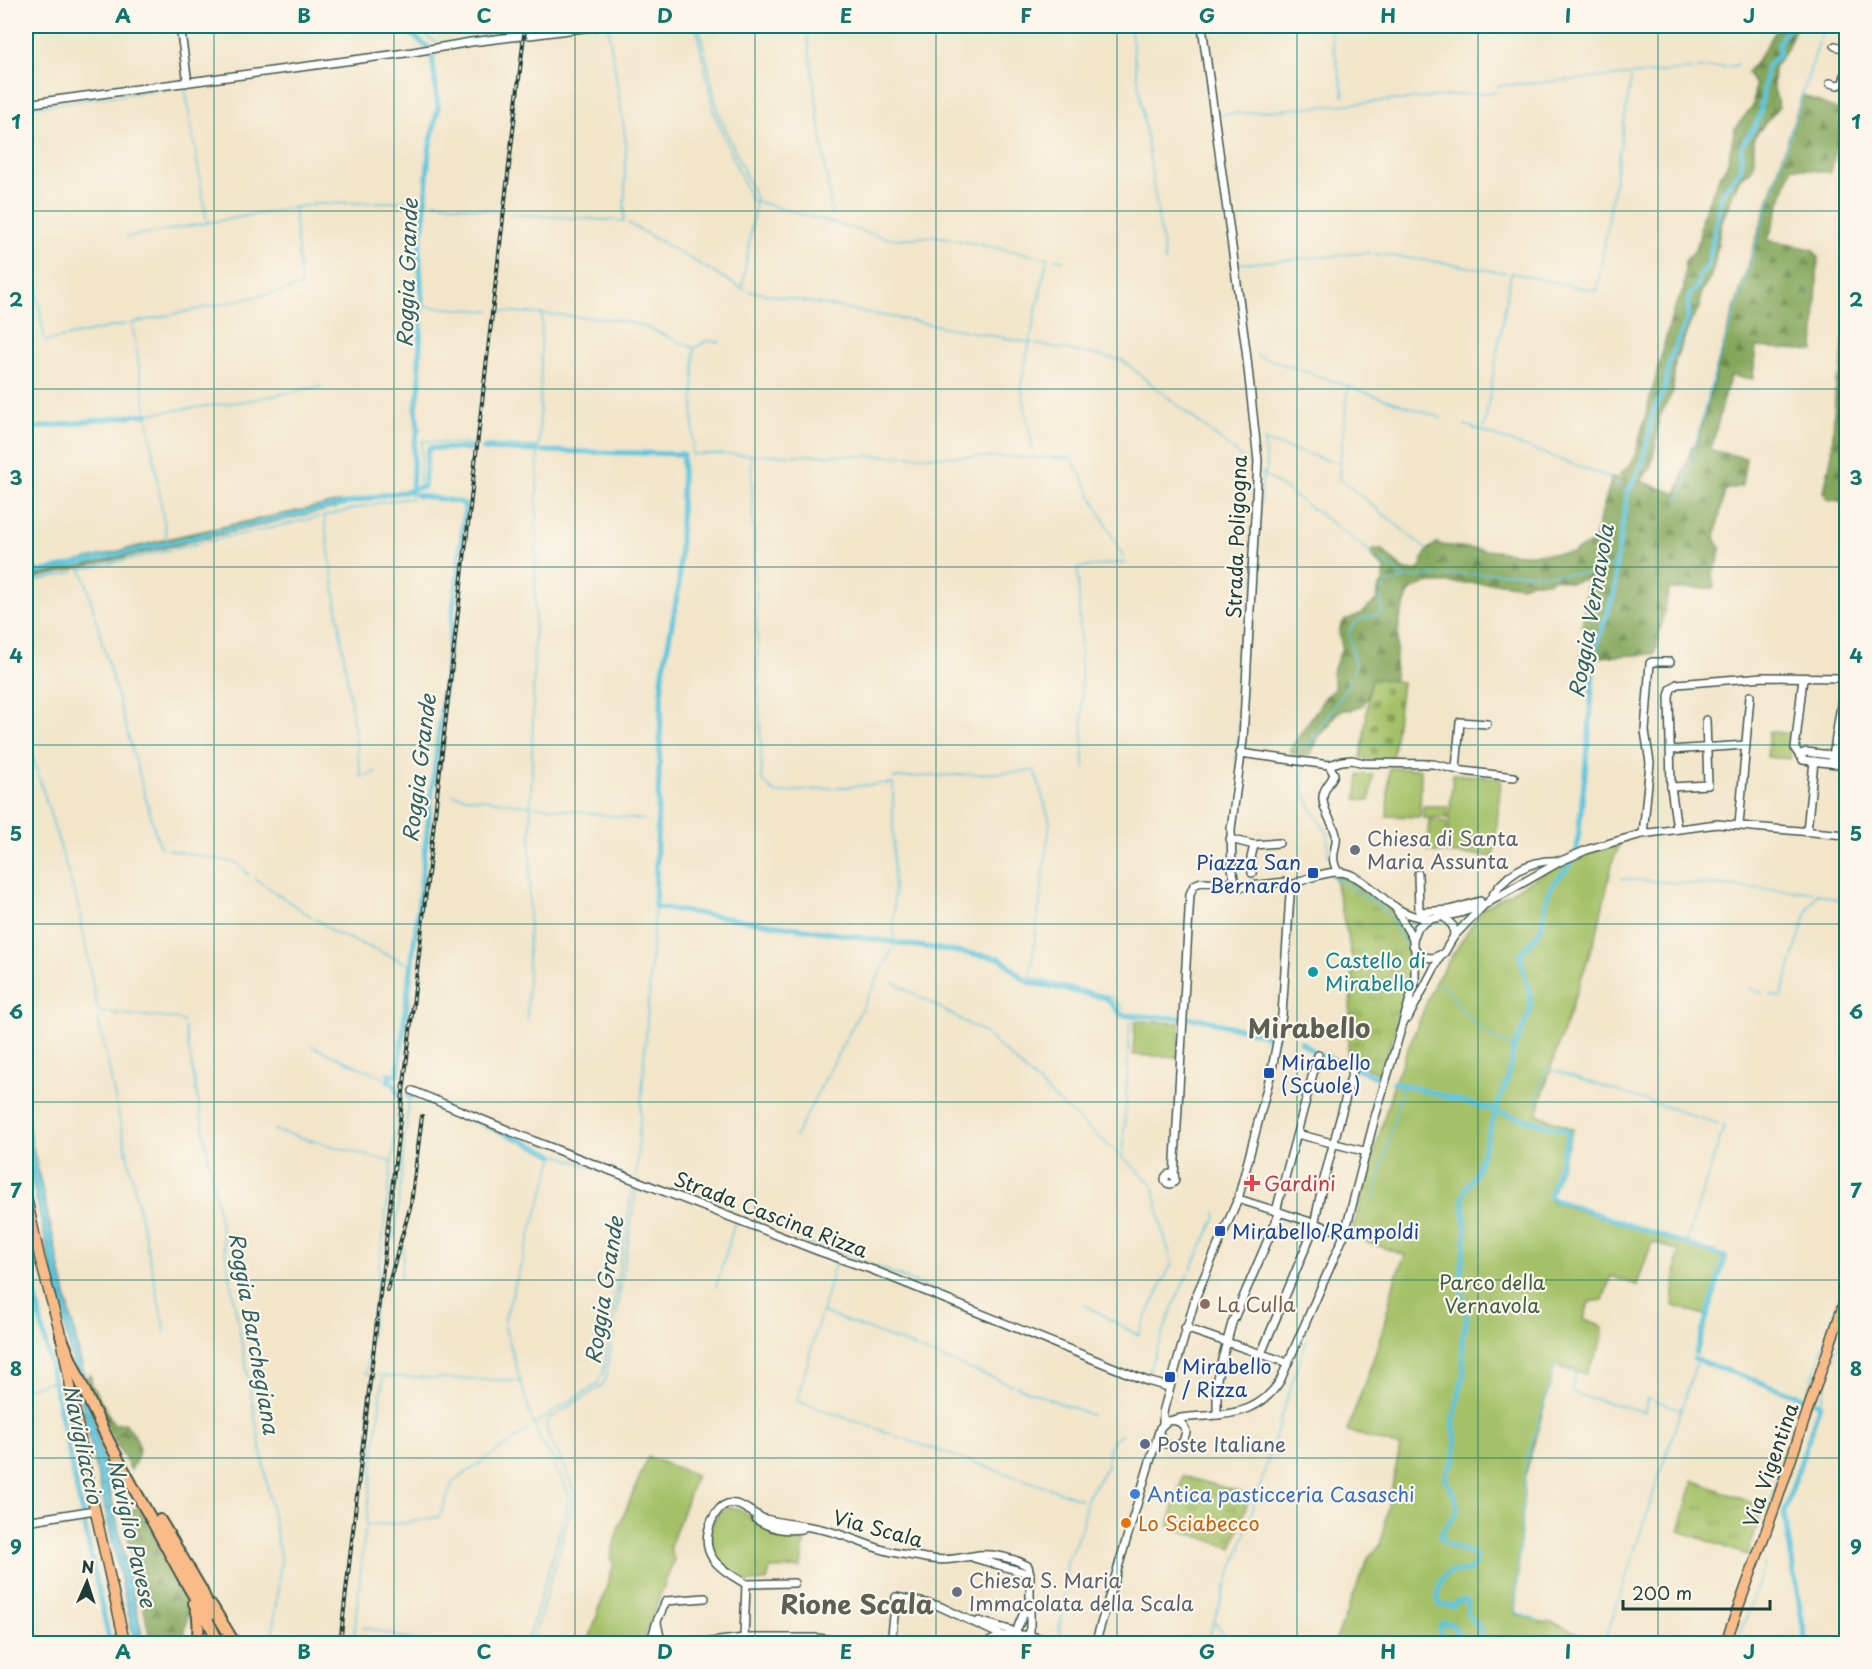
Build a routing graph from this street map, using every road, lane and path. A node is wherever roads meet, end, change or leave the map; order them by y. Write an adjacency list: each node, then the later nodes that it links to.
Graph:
1 (180, 26): 9 (street)
2 (599, 26): 4 (street)
3 (1202, 26): 20 (street, Strada Poligogna)
4 (530, 35)
5 (520, 36): 9 (street)
6 (1835, 46): 7 (street)
7 (1846, 49)
8 (1846, 76): 10 (street)
9 (185, 83): 11 (street)
10 (1830, 83)
11 (26, 104)
12 (1670, 662): 35 (street)
13 (1803, 678): 19 (street); 21 (street); 23 (street)
14 (1750, 696): 17 (street)
15 (1706, 720): 18 (street)
16 (1488, 724): 28 (street)
17 (1746, 745): 18 (street); 32 (street)
18 (1706, 748): 19 (street); 31 (street)
19 (1671, 750): 31 (street)
20 (1240, 753): 26 (street); 37 (street, Strada Poligogna)
21 (1799, 755): 23 (street); 25 (street)
22 (1846, 757): 23 (street)
23 (1833, 760): 25 (street); 27 (street)
24 (1342, 761): 26 (street); 28 (street); 29 (street)
25 (1814, 761): 34 (street)
26 (1329, 765): 29 (street)
27 (1846, 765)
28 (1456, 769): 30 (street)
29 (1334, 774): 41 (street)
30 (1514, 777)
31 (1671, 787): 33 (street)
32 (1738, 825): 33 (street); 34 (street)
33 (1677, 829): 35 (street)
34 (1807, 831): 36 (street)
35 (1643, 834): 40 (street)
36 (1846, 835)
37 (1230, 839): 39 (street); 44 (street, Strada Poligogna)
38 (1279, 843): 39 (street)
39 (1254, 845): 42 (street)
40 (1561, 861): 46 (street); 46 (street)
41 (1338, 872): 45 (street); 47 (street)
42 (1252, 873)
43 (1418, 874): 48 (street)
44 (1235, 883): 45 (street); 60 (street)
45 (1294, 885): 62 (street)
46 (1484, 903): 48 (street); 49 (street)
47 (1395, 908): 48 (street); 50 (street)
48 (1437, 916): 49 (street); 50 (street)
49 (1454, 936): 52 (street)
50 (1413, 939): 51 (street)
51 (1415, 950): 52 (street); 53 (street)
52 (1441, 955): 53 (street)
53 (1394, 1054): 59 (street)
54 (1318, 1055): 57 (street)
55 (1353, 1070): 58 (street)
56 (414, 1091): 72 (street, Strada Cascina Rizza)
57 (1297, 1134): 58 (street); 63 (street)
58 (1334, 1144): 59 (street); 64 (street)
59 (1367, 1152): 65 (street)
60 (1174, 1177)
61 (26, 1195): 68 (main road)
62 (1238, 1200): 63 (street); 67 (street)
63 (1278, 1212): 64 (street); 69 (street)
64 (1315, 1225): 65 (street); 70 (street)
65 (1345, 1233): 71 (street)
66 (1846, 1297): 110 (main road, Via Vigentina)
67 (1185, 1328): 69 (street); 72 (street)
68 (61, 1336): 76 (highway); 83 (main road)
69 (1227, 1342): 70 (street); 74 (street)
70 (1261, 1354): 71 (street)
71 (1288, 1363): 74 (street)
72 (1169, 1387): 73 (street)
73 (1166, 1399): 77 (street); 78 (street)
74 (1217, 1415): 75 (street)
75 (1202, 1416): 77 (street); 79 (street)
76 (98, 1417): 85 (highway); 88 (highway)
77 (1172, 1420): 78 (street); 79 (street)
78 (1163, 1424): 80 (street)
79 (1185, 1430): 81 (street)
80 (1159, 1433): 81 (street); 82 (street)
81 (1167, 1445): 82 (street)
82 (1151, 1457): 109 (street)
83 (92, 1510): 84 (street); 97 (main road)
84 (26, 1521)
85 (184, 1581): 98 (highway); 99 (highway)
86 (794, 1583): 87 (street)
87 (746, 1584): 90 (street, Via Scala); 96 (street)
88 (201, 1589): 100 (highway); 101 (highway)
89 (705, 1598): 92 (street)
90 (1030, 1599): 93 (street, Via Scala); 94 (street, Via Scala)
91 (962, 1617): 93 (street); 95 (street); 106 (street)
92 (657, 1620): 102 (street); 103 (street)
93 (1015, 1634): 94 (street); 95 (street)
94 (1030, 1634): 108 (street)
95 (1003, 1636): 107 (street)
96 (744, 1638): 104 (street); 105 (street)
97 (125, 1644)
98 (197, 1644)
99 (219, 1644)
100 (225, 1644)
101 (236, 1644)
102 (650, 1644)
103 (663, 1644)
104 (694, 1644)
105 (864, 1644)
106 (891, 1644)
107 (985, 1644)
108 (1061, 1644)
109 (1095, 1644)
110 (1725, 1644)

